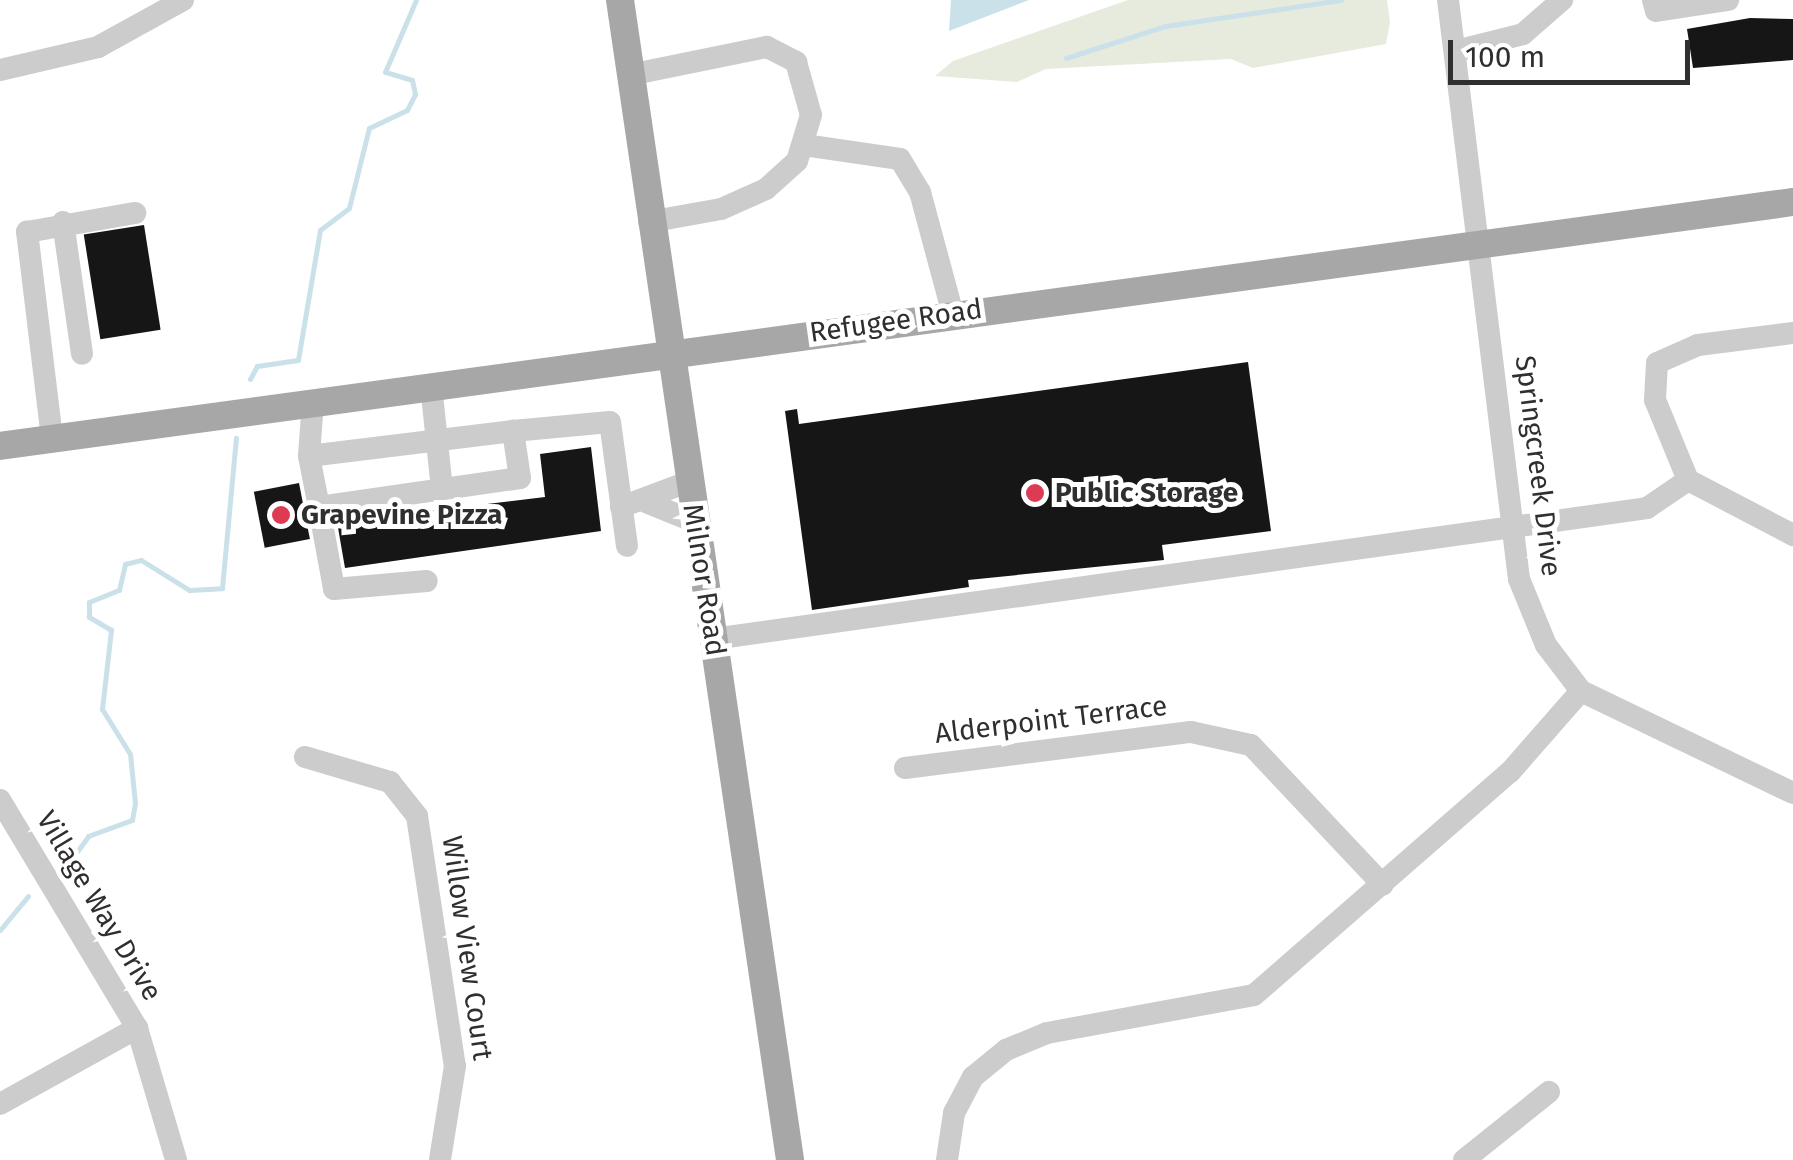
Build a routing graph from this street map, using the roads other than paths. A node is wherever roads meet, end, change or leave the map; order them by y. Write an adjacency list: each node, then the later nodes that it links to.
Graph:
1 (183, 0): 8 (street)
2 (620, 0): 9 (main road, Milnor Road)
3 (1448, 0): 7 (street, Springcreek Drive)
4 (1562, 0): 7 (street)
5 (1654, 0): 6 (street)
6 (1728, 0)
7 (1456, 50): 15 (street, Springcreek Drive)
8 (0, 70)
9 (629, 75): 10 (street); 13 (main road, Milnor Road)
10 (804, 145): 13 (street); 16 (street)
11 (1793, 202): 15 (main road, Refugee Road)
12 (135, 213): 14 (street)
13 (648, 214): 18 (main road, Milnor Road)
14 (63, 222): 19 (street); 23 (street)
15 (1481, 242): 16 (main road, Refugee Road); 34 (street, Springcreek Drive)
16 (953, 314): 18 (main road, Refugee Road)
17 (1793, 333): 27 (street)
18 (668, 352): 20 (main road, Refugee Road); 28 (main road, Milnor Road)
19 (82, 354)
20 (431, 386): 21 (main road, Refugee Road); 24 (street)
21 (313, 401): 23 (main road, Refugee Road); 26 (street)
22 (513, 431): 24 (street); 29 (street); 31 (street)
23 (52, 438): 25 (main road, Refugee Road)
24 (436, 438): 26 (street); 29 (street)
25 (0, 446)
26 (309, 456): 32 (street)
27 (1688, 480): 34 (street); 35 (street)
28 (688, 482): 30 (street); 33 (main road, Milnor Road)
29 (442, 489): 32 (street)
30 (646, 502): 31 (street); 33 (street)
31 (621, 506): 36 (street)
32 (320, 507): 37 (street)
33 (695, 522): 38 (main road, Milnor Road)
34 (1513, 528): 38 (street); 39 (street, Springcreek Drive)
35 (1793, 535)
36 (626, 546)
37 (427, 581)
38 (713, 639): 50 (main road, Milnor Road)
39 (1580, 690): 42 (street, Springcreek Drive); 44 (street)
40 (304, 757): 49 (street, Willow View Court)
41 (905, 768): 44 (street, Alderpoint Terrace)
42 (1793, 793)
43 (0, 800): 45 (street, Village Way Drive)
44 (1383, 885): 51 (street)
45 (137, 1028): 47 (street); 48 (street, Village Way Drive)
46 (1549, 1092): 52 (street)
47 (0, 1104)
48 (176, 1160)
49 (440, 1160)
50 (790, 1160)
51 (947, 1160)
52 (1464, 1160)

